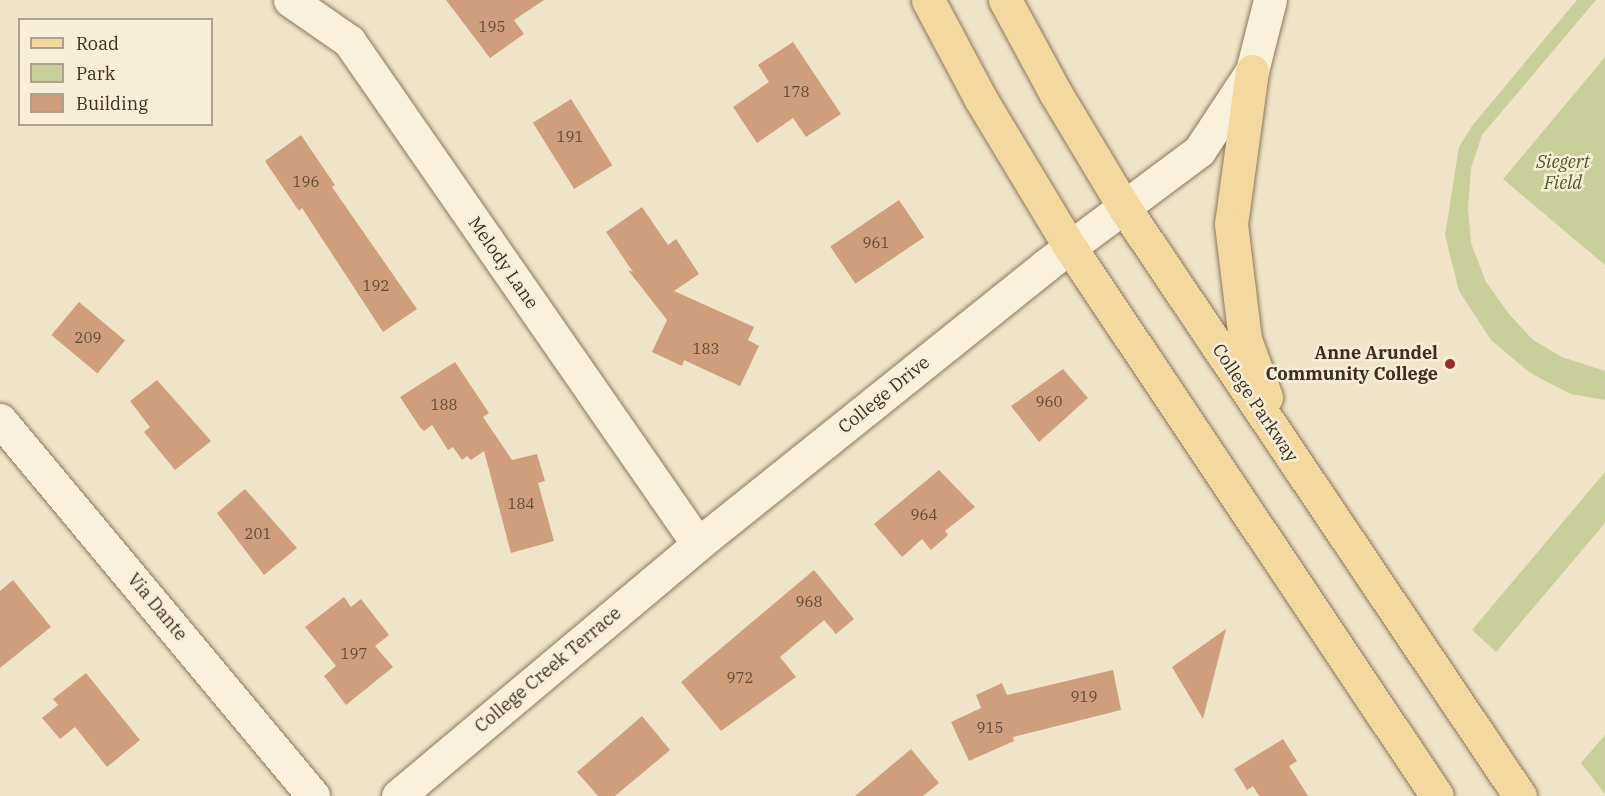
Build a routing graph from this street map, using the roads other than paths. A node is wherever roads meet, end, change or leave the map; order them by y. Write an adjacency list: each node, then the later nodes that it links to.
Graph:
1 (290, 0): 10 (street, Melody Lane)
2 (928, 0): 7 (main road)
3 (1005, 0): 6 (main road, College Parkway)
4 (1270, 0): 5 (street, College Drive)
5 (1252, 71): 6 (street, College Drive); 9 (main road)
6 (1124, 207): 7 (street, College Drive); 9 (main road, College Parkway)
7 (1070, 247): 10 (street, College Drive); 13 (main road)
8 (0, 420): 11 (street, Via Dante)
9 (1289, 454): 14 (main road, College Parkway)
10 (698, 544): 12 (street, College Creek Terrace)
11 (313, 796)
12 (398, 796)
13 (1437, 796)
14 (1520, 796)

